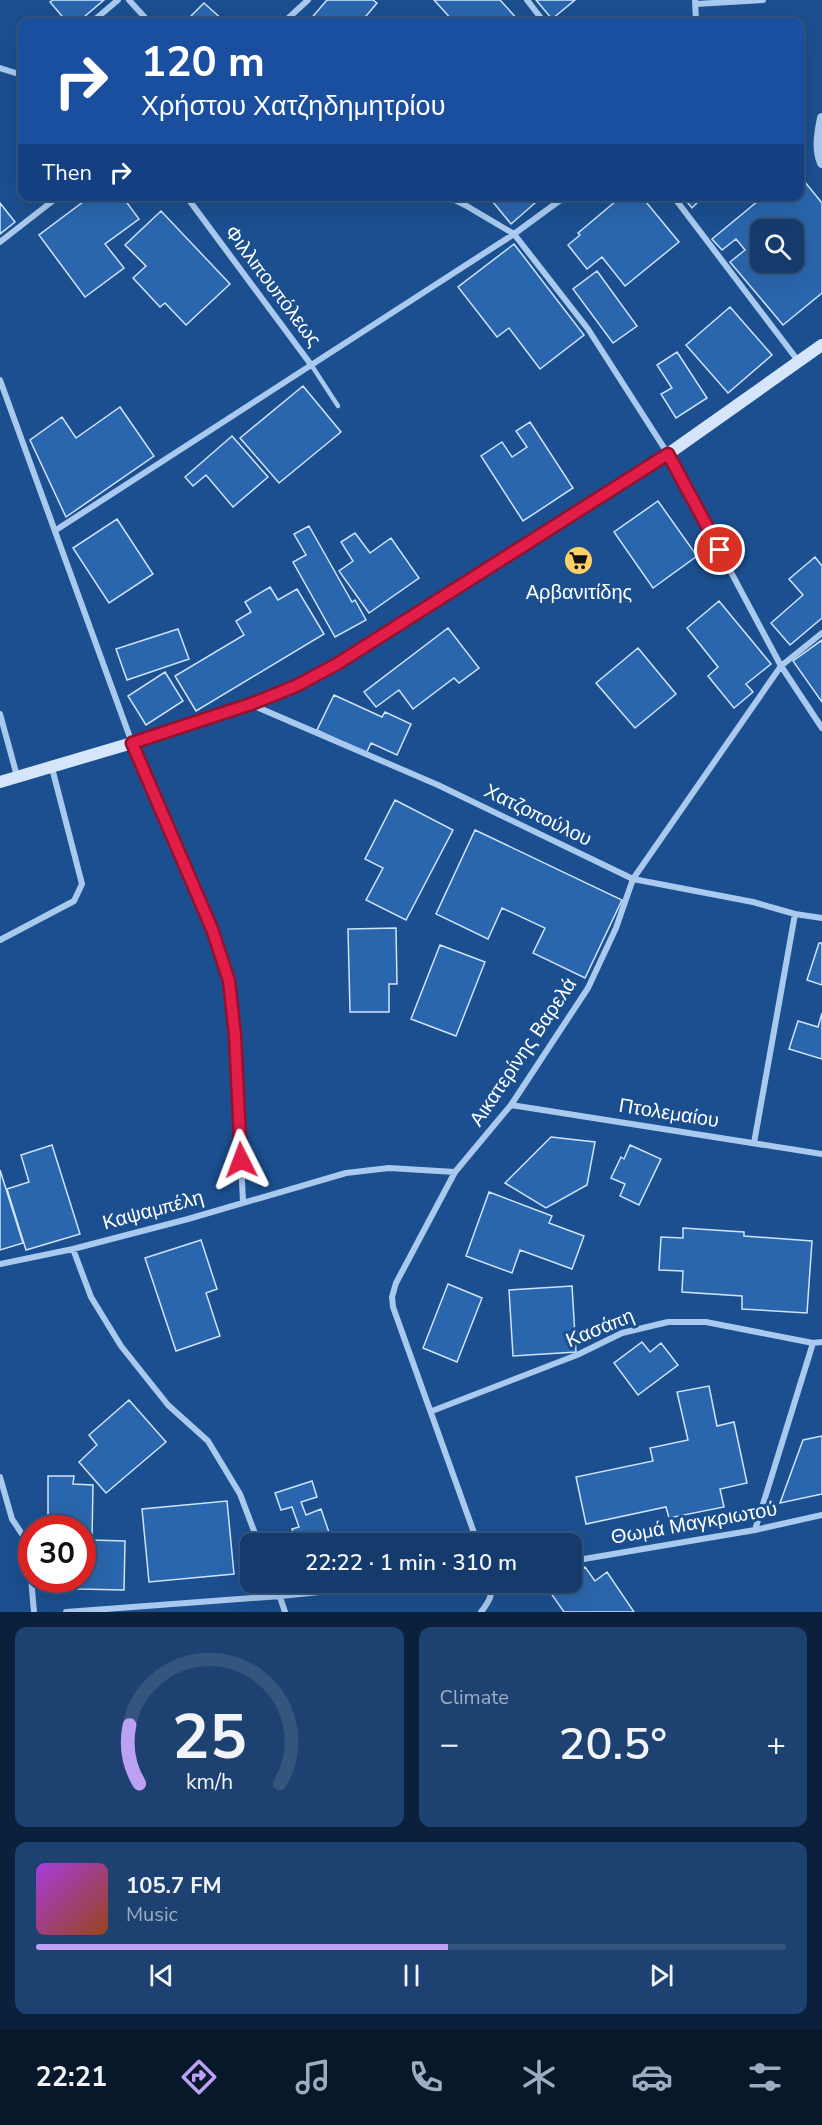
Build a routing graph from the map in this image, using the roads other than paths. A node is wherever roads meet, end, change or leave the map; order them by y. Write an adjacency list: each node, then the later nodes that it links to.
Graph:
1 (118, 0): 7 (street)
2 (129, 0): 8 (street)
3 (308, 0): 9 (street)
4 (527, 0): 10 (street)
5 (763, 0): 6 (street)
6 (695, 2): 11 (street)
7 (97, 18)
8 (145, 18)
9 (288, 18)
10 (541, 18)
11 (696, 18)
12 (0, 68): 13 (street)
13 (18, 74)
14 (822, 118): 15 (street)
15 (822, 163)
16 (53, 201): 22 (street)
17 (190, 201): 25 (street, Φιλλιπουπόλεως)
18 (457, 201): 21 (street)
19 (559, 201): 21 (street)
20 (677, 201): 24 (street)
21 (514, 234): 25 (street); 28 (street)
22 (0, 242)
23 (822, 345): 24 (main road)
24 (799, 362): 28 (main road)
25 (312, 366): 27 (lane); 29 (street)
26 (0, 380): 29 (street)
27 (338, 406)
28 (668, 454): 31 (street); 32 (main road)
29 (56, 530): 35 (street)
30 (822, 633): 31 (street, Αικατερίνης Βαρελά)
31 (781, 666): 34 (street); 39 (street, Αικατερίνης Βαρελά)
32 (251, 704): 35 (main road); 39 (street, Χατζοπούλου)
33 (0, 714): 37 (street)
34 (822, 728)
35 (132, 743): 36 (main road); 47 (street)
36 (52, 768): 37 (main road); 42 (street)
37 (18, 776): 38 (main road)
38 (0, 783)
39 (633, 879): 40 (street, Χατζοπούλου); 43 (street, Αικατερίνης Βαρελά)
40 (795, 914): 41 (street, Χατζοπούλου); 44 (street)
41 (822, 918)
42 (0, 939)
43 (512, 1106): 44 (street, Πτολεμαίου); 46 (street, Αικατερίνης Βαρελά)
44 (754, 1143): 45 (street, Πτολεμαίου)
45 (822, 1154)
46 (455, 1172): 47 (street, Καψαμπέλη); 52 (street, Αικατερίνης Βαρελά)
47 (243, 1202): 48 (street, Καψαμπέλη)
48 (73, 1248): 49 (street, Καψαμπέλη); 56 (street)
49 (0, 1263)
50 (822, 1342): 51 (street, Κασάπη)
51 (813, 1343): 52 (street, Κασάπη); 55 (street)
52 (432, 1411): 57 (street, Αικατερίνης Βαρελά)
53 (0, 1477): 63 (street)
54 (822, 1515): 55 (street, Θωμά Μαγκριωτού)
55 (755, 1530): 58 (street, Θωμά Μαγκριωτού)
56 (255, 1533)
57 (474, 1533)
58 (582, 1559)
59 (280, 1593): 62 (street)
60 (310, 1593): 62 (street)
61 (491, 1593): 66 (street)
62 (281, 1596): 64 (street); 65 (street)
63 (34, 1612)
64 (66, 1612)
65 (285, 1612)
66 (481, 1612)

